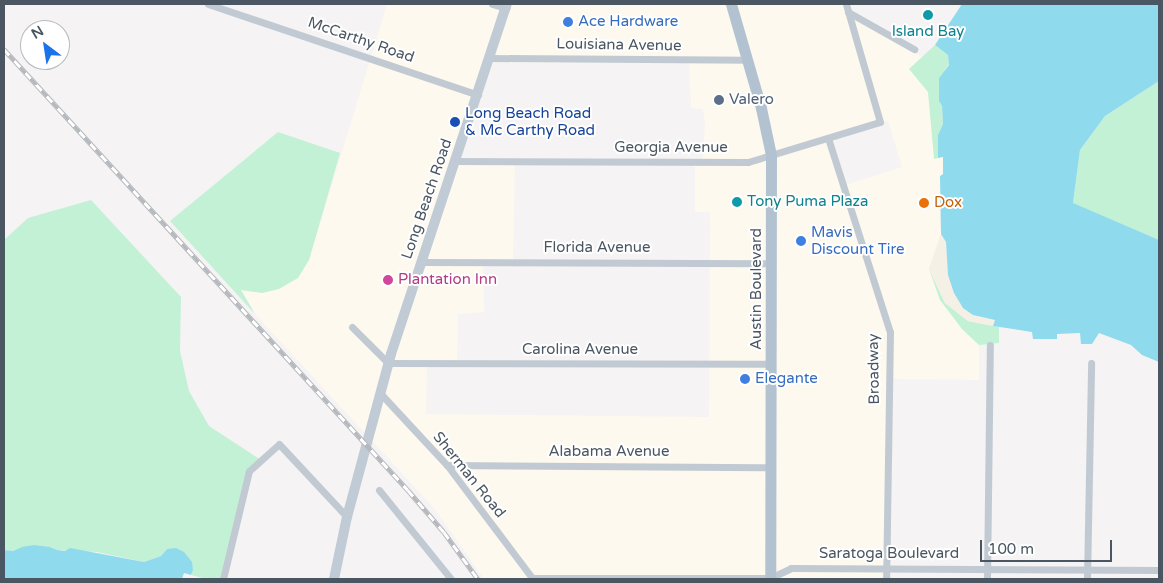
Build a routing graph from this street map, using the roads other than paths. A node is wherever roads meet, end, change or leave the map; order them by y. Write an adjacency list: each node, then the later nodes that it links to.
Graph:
1 (208, 4): 10 (street, McCarthy Road)
2 (492, 4): 5 (street)
3 (731, 4): 9 (main road, Austin Boulevard)
4 (846, 4): 6 (street)
5 (507, 6): 8 (main road, Long Beach Road)
6 (848, 12): 7 (street); 11 (street, Georgia Avenue)
7 (914, 49)
8 (490, 58): 9 (street, Louisiana Avenue); 10 (main road, Long Beach Road)
9 (748, 60): 12 (main road, Austin Boulevard)
10 (478, 94): 13 (main road, Long Beach Road)
11 (828, 138): 12 (street, Georgia Avenue); 26 (street, Broadway)
12 (771, 155): 13 (street, Georgia Avenue); 15 (main road, Austin Boulevard)
13 (456, 161): 14 (main road, Long Beach Road)
14 (422, 262): 15 (street, Florida Avenue); 19 (main road, Long Beach Road)
15 (772, 263): 20 (main road, Austin Boulevard)
16 (352, 327): 19 (street)
17 (990, 345): 27 (street)
18 (1091, 362): 28 (street)
19 (388, 363): 20 (street, Carolina Avenue); 21 (main road, Long Beach Road)
20 (772, 364): 23 (main road, Austin Boulevard)
21 (380, 392): 22 (street, Sherman Road); 25 (main road, Long Beach Road)
22 (447, 465): 23 (street, Alabama Avenue); 30 (street, Sherman Road)
23 (771, 467): 34 (main road, Austin Boulevard)
24 (380, 490): 33 (street)
25 (347, 517): 31 (street); 32 (main road, Long Beach Road)
26 (886, 568): 27 (street, Saratoga Boulevard); 34 (street, Saratoga Boulevard); 35 (street, Broadway)
27 (986, 568): 28 (street, Saratoga Boulevard); 36 (street)
28 (1087, 569): 29 (street, Saratoga Boulevard); 37 (street)
29 (1159, 570)
30 (532, 578): 34 (street, Saratoga Boulevard)
31 (222, 579)
32 (334, 579)
33 (451, 579)
34 (771, 579)
35 (886, 579)
36 (987, 579)
37 (1087, 579)

